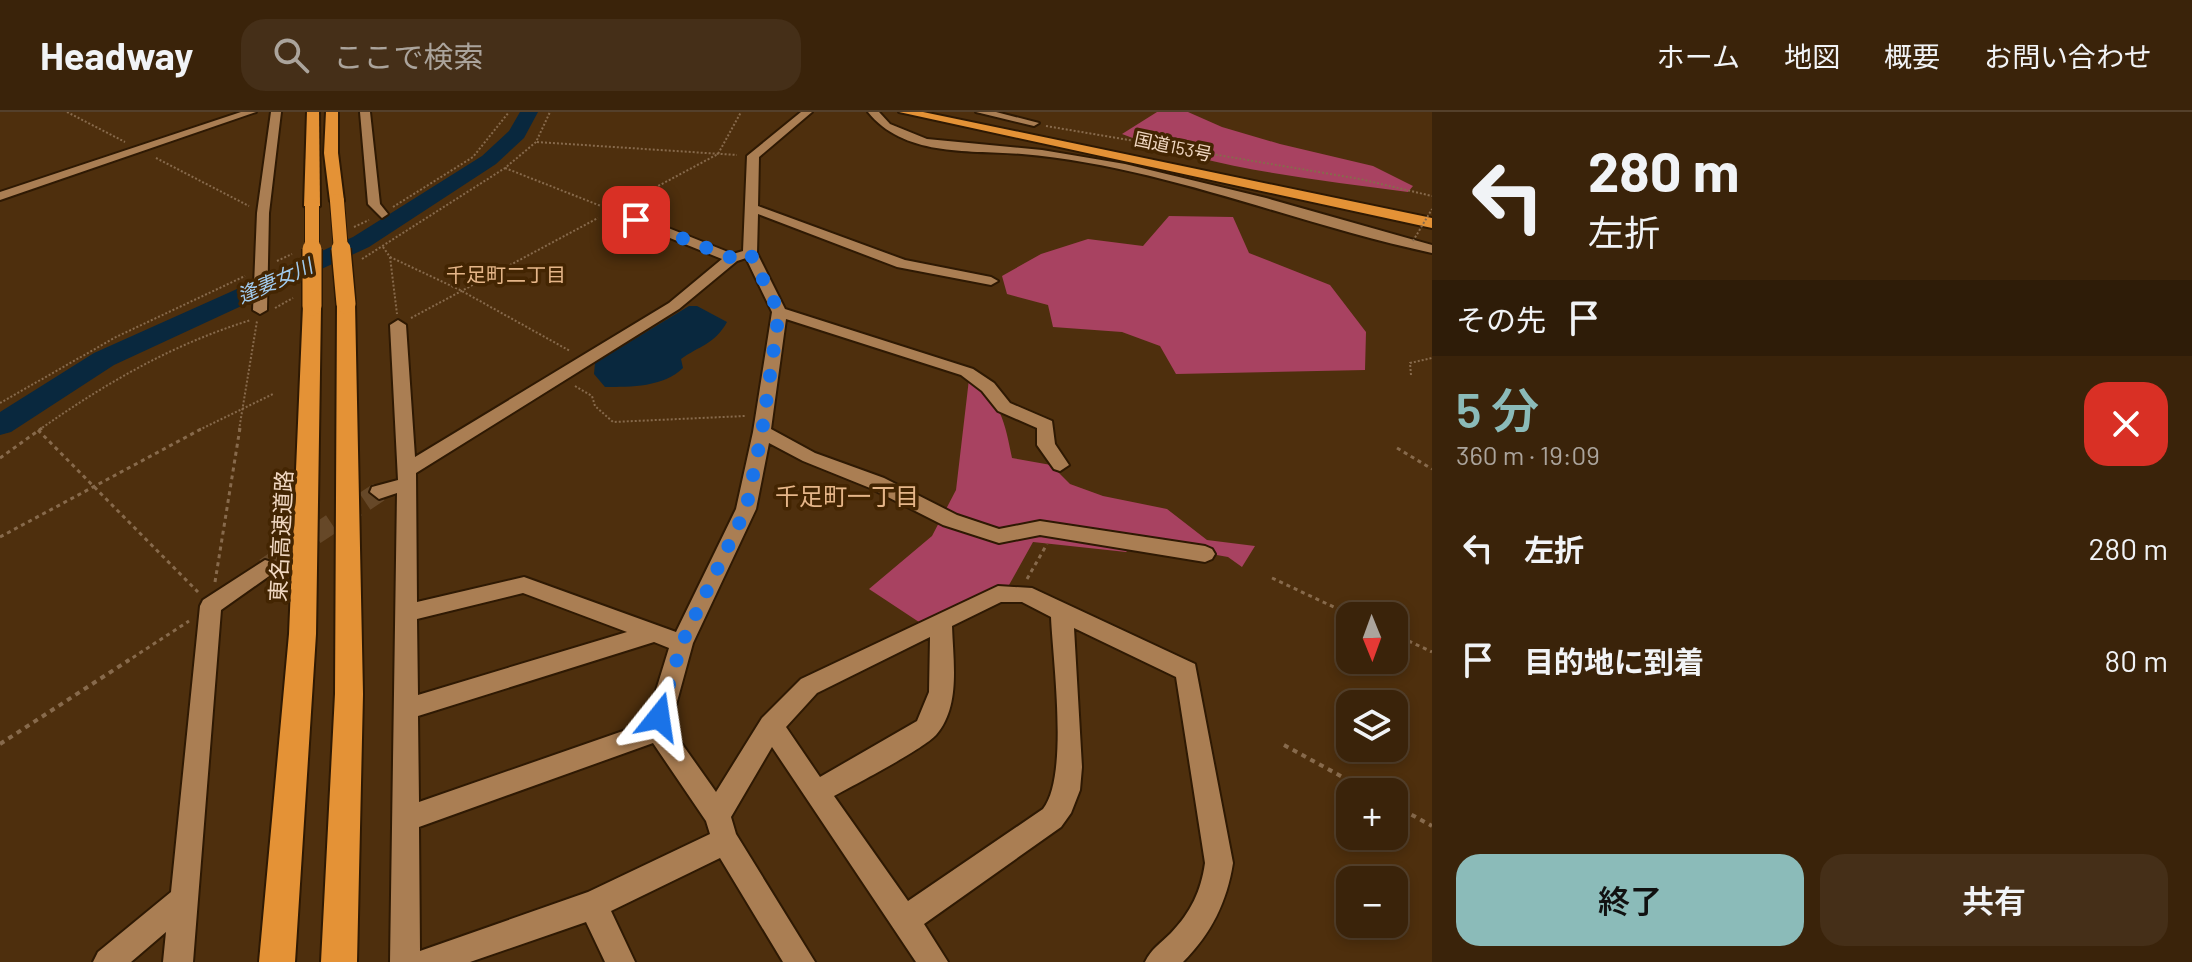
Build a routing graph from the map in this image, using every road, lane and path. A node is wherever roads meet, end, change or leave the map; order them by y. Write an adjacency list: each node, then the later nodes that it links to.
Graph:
1 (67, 112): 16 (path)
2 (251, 112): 16 (street)
3 (276, 112): 26 (street)
4 (313, 112): 87 (highway, 東名高速道路, bridge)
5 (332, 112): 88 (highway, bridge)
6 (365, 112): 27 (street)
7 (550, 112): 15 (path)
8 (741, 112): 18 (path)
9 (807, 112): 19 (street)
10 (873, 112): 32 (street)
11 (905, 112): 17 (highway, 国道153号)
12 (970, 112): 17 (highway, 国道153号)
13 (981, 112): 14 (street)
14 (1034, 123): 22 (path)
15 (536, 142): 18 (path); 20 (path)
16 (140, 149): 21 (street); 26 (path)
17 (1121, 152): 24 (highway); 28 (highway, 国道153号); 29 (highway, 国道153号); 30 (highway)
18 (718, 154): 19 (path); 25 (path)
19 (753, 156): 23 (street)
20 (505, 168): 25 (path); 34 (path)
21 (0, 196)
22 (1432, 196)
23 (752, 208): 33 (street); 36 (street)
24 (1432, 209): 31 (path, bridge)
25 (612, 210): 35 (street); 37 (path)
26 (263, 213): 38 (street)
27 (382, 214)
28 (1432, 216)
29 (1432, 223)
30 (1432, 229)
31 (1413, 241)
32 (1432, 249)
33 (750, 253): 35 (street); 39 (street)
34 (390, 257): 37 (path); 40 (path)
35 (732, 258): 42 (street)
36 (991, 281)
37 (460, 290): 40 (path); 42 (path)
38 (260, 310)
39 (779, 312): 46 (street); 50 (street)
40 (398, 325): 52 (street)
41 (1432, 358): 43 (path)
42 (563, 371): 46 (path); 52 (street)
43 (1411, 375)
44 (273, 394): 45 (path)
45 (242, 407): 47 (path); 53 (path); 61 (path)
46 (763, 425): 55 (street); 68 (street)
47 (38, 430): 49 (path); 53 (path)
48 (1397, 448): 51 (path)
49 (0, 458)
50 (1060, 465)
51 (1432, 469)
52 (407, 477): 54 (street); 64 (street)
53 (95, 486): 56 (path); 61 (path)
54 (379, 492)
55 (1054, 530): 57 (street); 60 (path)
56 (0, 537)
57 (1205, 554)
58 (265, 568): 61 (street)
59 (1272, 578): 62 (path)
60 (1020, 593): 63 (street); 65 (street)
61 (211, 606): 73 (path); 81 (street)
62 (1336, 608)
63 (1062, 611): 83 (street); 94 (street)
64 (407, 613): 66 (street); 70 (street)
65 (941, 624): 71 (street); 76 (street)
66 (650, 634): 68 (street); 70 (street)
67 (1408, 641): 69 (path)
68 (682, 643): 72 (street)
69 (1432, 652)
70 (407, 709): 78 (street)
71 (771, 726): 76 (street); 80 (street)
72 (658, 730): 78 (street); 80 (street)
73 (0, 744)
74 (1284, 745): 75 (path)
75 (1344, 778)
76 (816, 793): 83 (street)
77 (1408, 813): 79 (path)
78 (406, 819): 89 (street)
79 (1432, 826)
80 (721, 828): 82 (street); 92 (street)
81 (185, 898): 85 (street); 86 (street)
82 (593, 905): 84 (street); 91 (street)
83 (905, 920): 93 (street)
84 (485, 952): 90 (street)
85 (108, 962)
86 (178, 962)
87 (277, 962)
88 (339, 962)
89 (405, 962)
90 (428, 962)
91 (620, 962)
92 (800, 962)
93 (933, 962)
94 (1160, 962)

